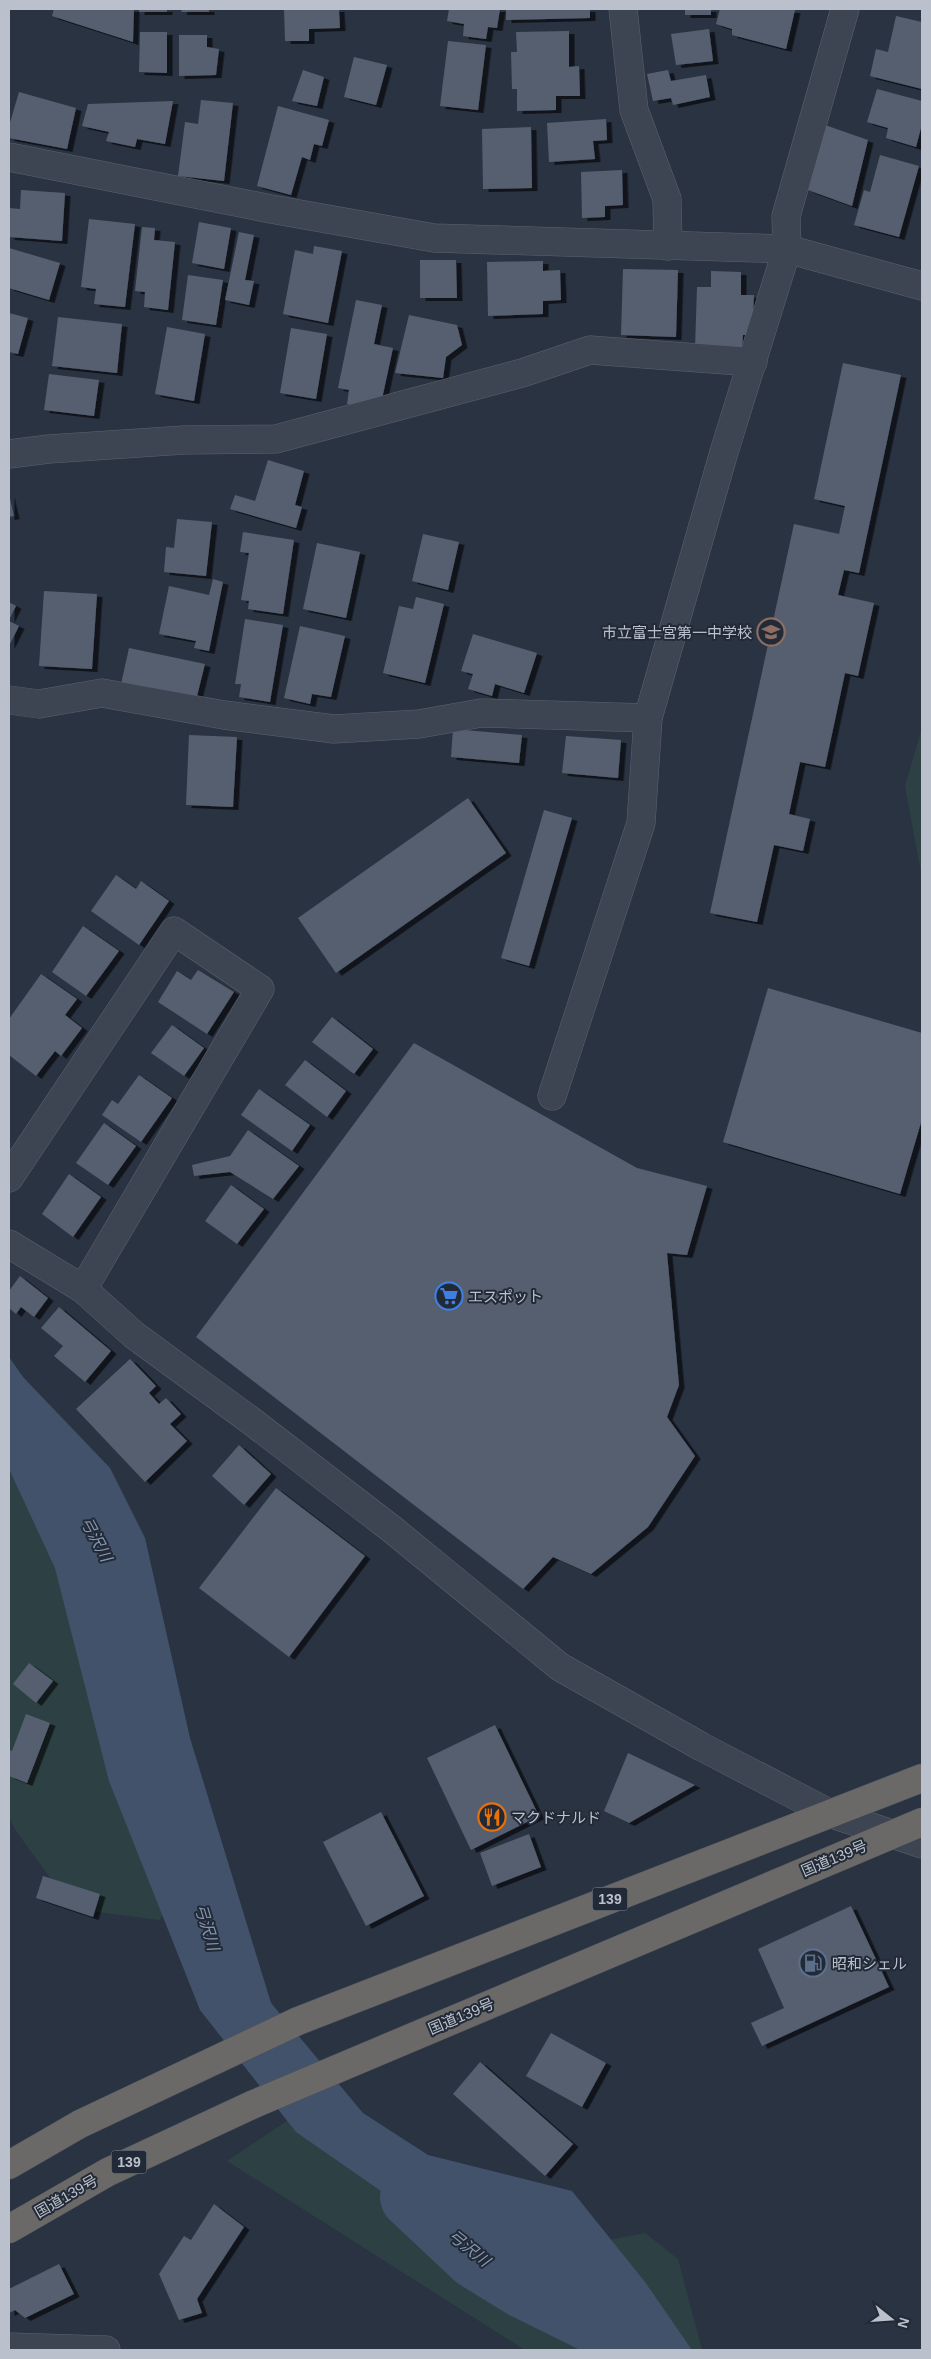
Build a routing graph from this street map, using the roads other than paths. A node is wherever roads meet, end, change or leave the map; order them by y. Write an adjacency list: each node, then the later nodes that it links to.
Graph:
1 (623, 9): 4 (street)
2 (845, 9): 5 (street)
3 (9, 157): 4 (street)
4 (668, 246): 5 (street)
5 (787, 249): 6 (street); 7 (street)
6 (922, 286)
7 (753, 362): 8 (street); 10 (street)
8 (9, 454)
9 (9, 700): 10 (street)
10 (648, 718): 11 (street)
11 (552, 1096)
12 (9, 1178): 14 (street)
13 (9, 1244): 14 (street)
14 (83, 1289): 16 (street)
15 (922, 1778): 16 (highway, 139)
16 (829, 1813): 18 (street); 20 (highway, 139)
17 (922, 1822): 18 (highway, 国道139号 / 139)
18 (891, 1834): 19 (street); 21 (highway, 国道139号 / 139)
19 (922, 1844)
20 (9, 2165)
21 (9, 2229)
22 (9, 2347): 23 (street)
23 (106, 2350)

